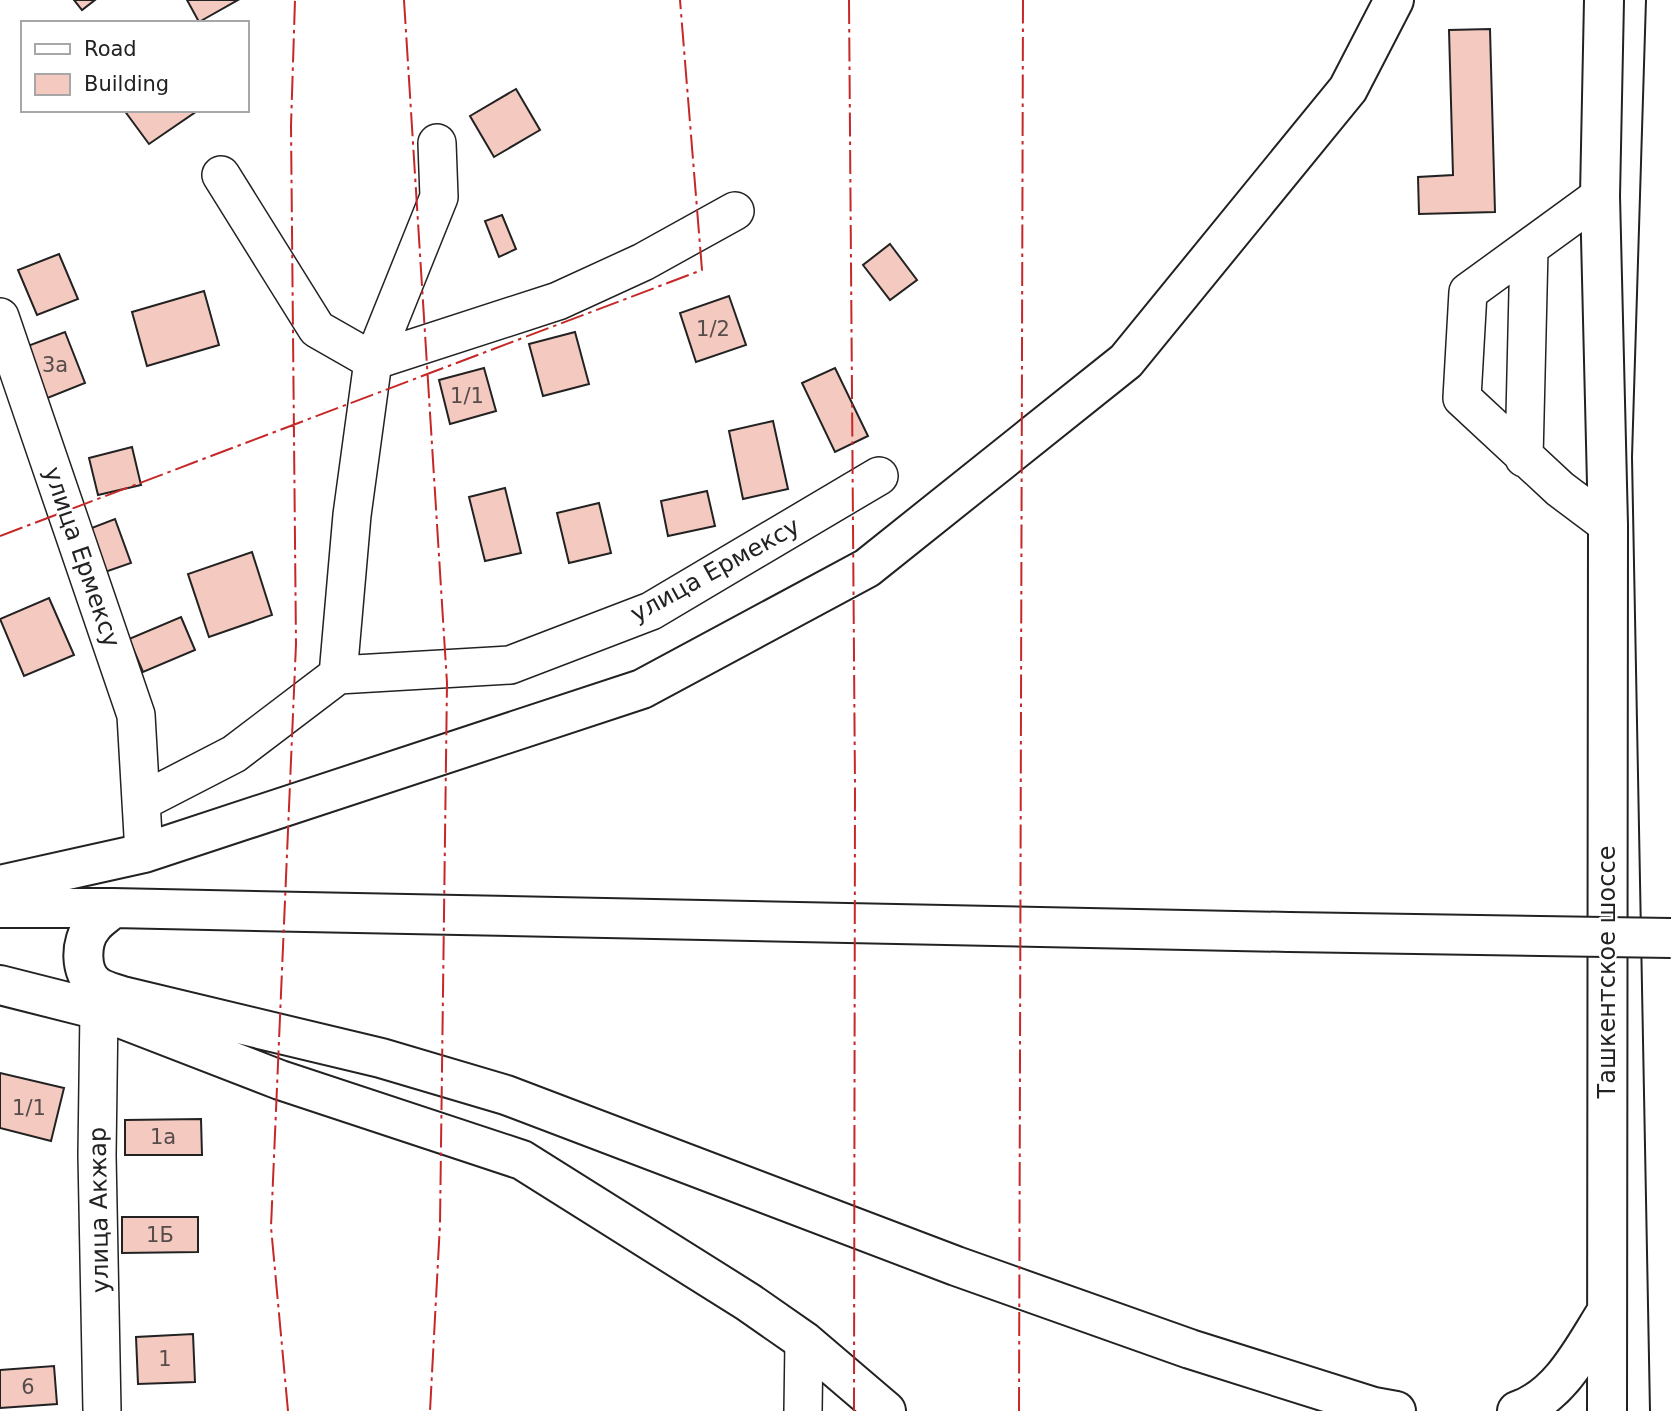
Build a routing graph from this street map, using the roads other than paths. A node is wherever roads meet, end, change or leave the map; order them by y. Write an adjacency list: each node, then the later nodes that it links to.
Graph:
1 (1394, 0): 19 (highway)
2 (1604, 0): 6 (highway, Ташкентское шоссе)
3 (1666, 0): 12 (highway)
4 (437, 143): 11 (street)
5 (221, 174): 11 (street)
6 (1600, 196): 8 (street); 15 (highway, Ташкентское шоссе)
7 (735, 211): 11 (street)
8 (1529, 249): 13 (street); 13 (street)
9 (0, 317): 18 (street, улица Ермексу)
10 (1671, 351): 12 (highway)
11 (373, 361): 17 (street)
12 (1652, 457): 16 (highway)
13 (1524, 458): 15 (street)
14 (879, 476): 17 (street, улица Ермексу)
15 (1607, 530): 16 (highway); 27 (highway, Ташкентское шоссе)
16 (1654, 532): 26 (highway)
17 (338, 675): 18 (street)
18 (141, 802): 19 (street, улица Ермексу)
19 (144, 853): 20 (highway)
20 (0, 885)
21 (0, 908): 22 (highway)
22 (113, 908): 23 (highway, bridge); 32 (highway)
23 (1671, 938)
24 (0, 985): 25 (highway)
25 (99, 1010): 28 (highway); 29 (street, улица Акжар)
26 (1667, 1272): 27 (highway); 35 (highway)
27 (1606, 1293): 33 (highway); 34 (highway, Ташкентское шоссе)
28 (804, 1340): 30 (street); 31 (highway)
29 (102, 1411)
30 (803, 1411)
31 (886, 1411)
32 (1396, 1411)
33 (1517, 1411)
34 (1607, 1411)
35 (1670, 1411)

